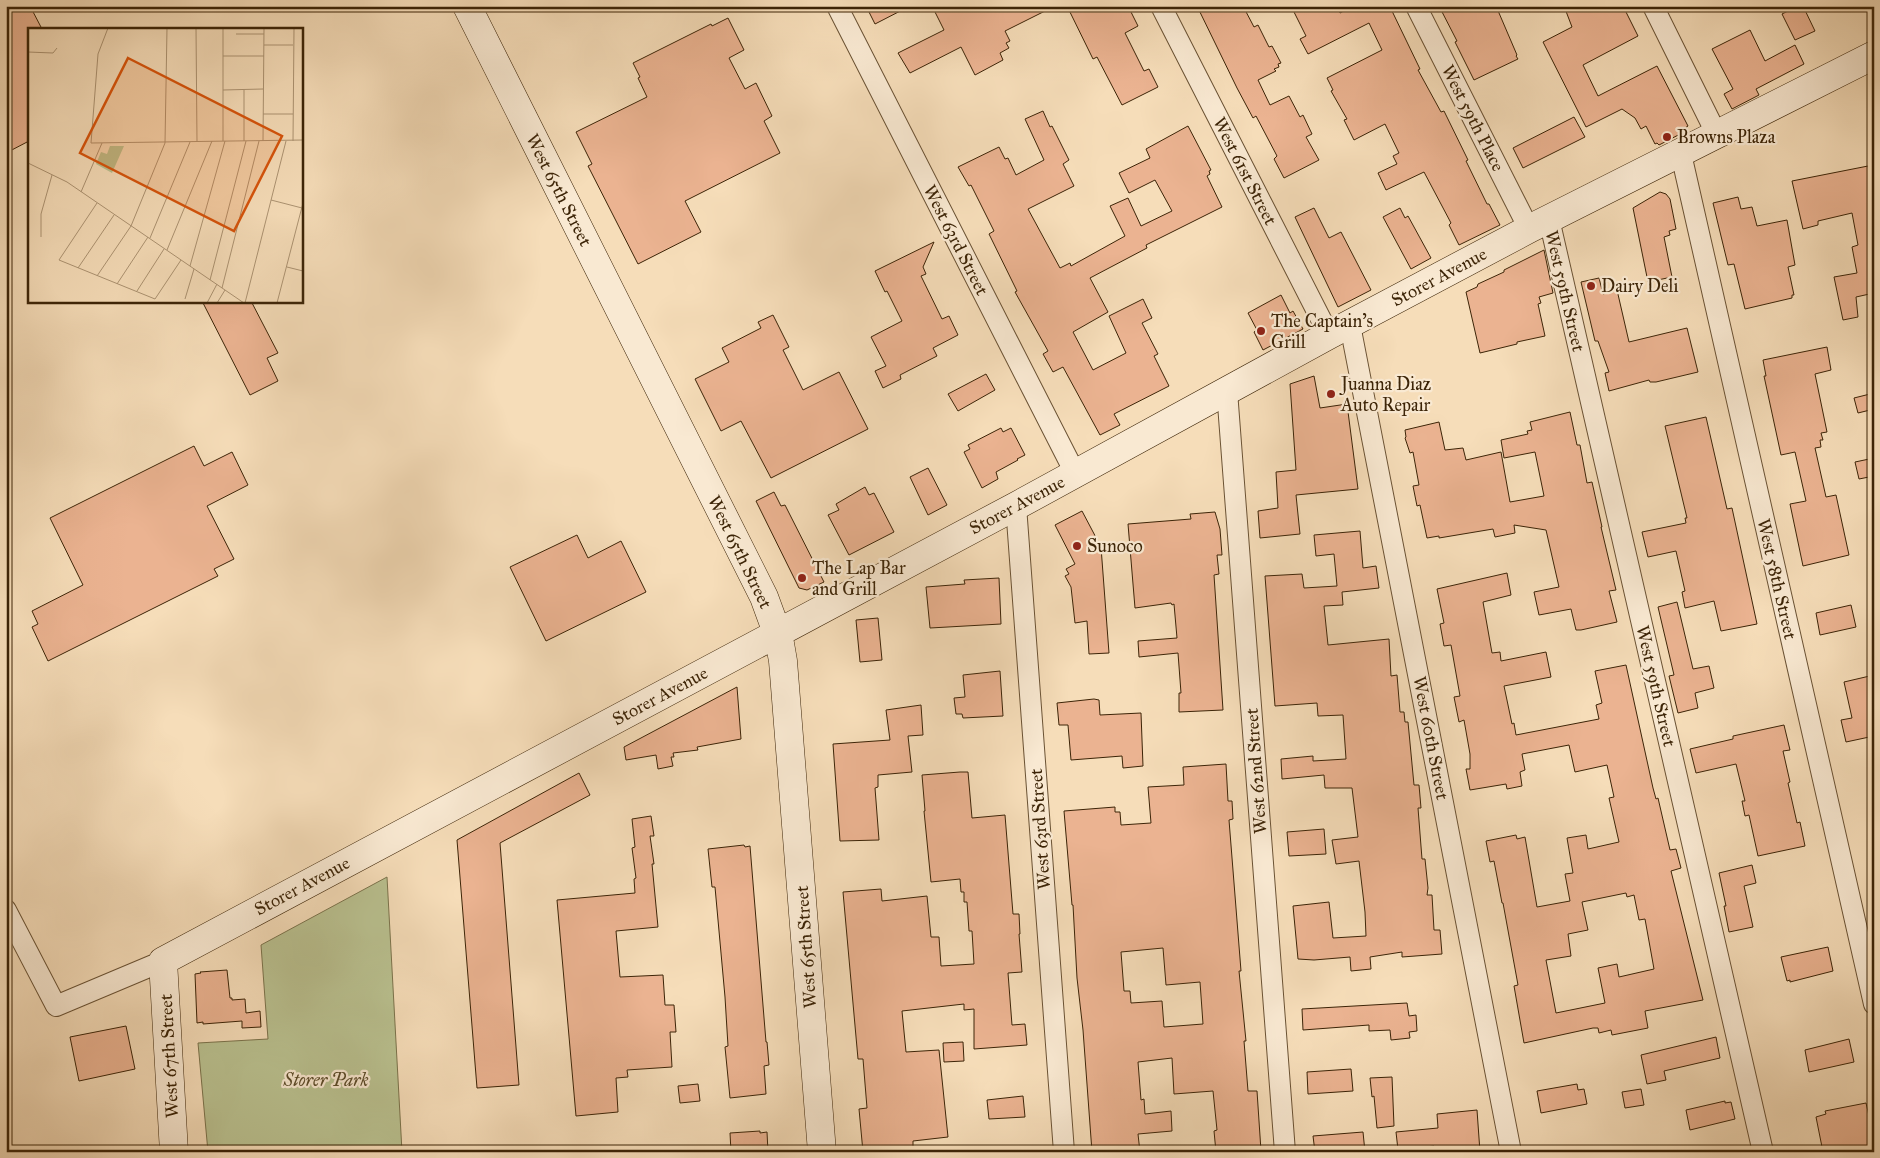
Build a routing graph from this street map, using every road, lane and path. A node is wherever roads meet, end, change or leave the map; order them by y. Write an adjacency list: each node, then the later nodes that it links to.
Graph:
1 (467, 6): 14 (street, West 65th Street)
2 (837, 6): 12 (street, West 63rd Street)
3 (1161, 6): 10 (street, West 61st Street)
4 (1416, 6): 9 (street, West 59th Place)
5 (1653, 6): 7 (street)
6 (1874, 55): 7 (street, Storer Avenue)
7 (1717, 136): 8 (street, Storer Avenue)
8 (1681, 154): 9 (street, Storer Avenue); 17 (street, West 58th Street)
9 (1539, 224): 10 (street, Storer Avenue); 23 (street, West 59th Street)
10 (1339, 330): 11 (street, Storer Avenue); 22 (street, West 60th Street)
11 (1227, 391): 12 (street, Storer Avenue); 21 (street, West 62nd Street)
12 (1075, 473): 13 (street, Storer Avenue)
13 (1016, 506): 14 (street, Storer Avenue); 20 (street, West 63rd Street)
14 (777, 634): 16 (street, Storer Avenue); 19 (street, West 65th Street)
15 (6, 910): 16 (street)
16 (163, 961): 18 (street, West 67th Street)
17 (1874, 1004)
18 (174, 1152)
19 (822, 1152)
20 (1064, 1152)
21 (1286, 1152)
22 (1511, 1152)
23 (1762, 1152)

